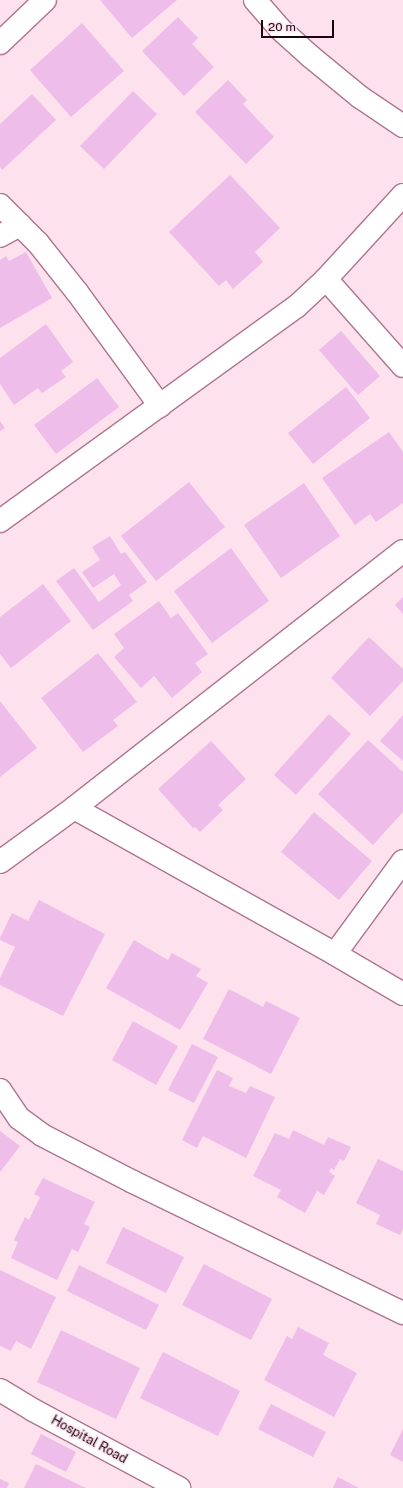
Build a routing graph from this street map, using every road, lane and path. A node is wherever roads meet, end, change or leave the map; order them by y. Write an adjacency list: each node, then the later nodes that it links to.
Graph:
1 (44, 0): 3 (street)
2 (255, 0): 4 (street)
3 (0, 44)
4 (403, 126)
5 (403, 195): 9 (street)
6 (0, 205): 7 (street)
7 (20, 225): 8 (street); 11 (street)
8 (0, 236)
9 (326, 279): 10 (street); 11 (street)
10 (403, 366)
11 (160, 406): 12 (street)
12 (0, 520)
13 (403, 551): 14 (street)
14 (74, 808): 16 (street); 17 (street)
15 (403, 861): 17 (street)
16 (0, 862)
17 (335, 954): 18 (street)
18 (403, 994)
19 (0, 1090): 20 (street)
20 (403, 1313)
21 (0, 1390): 22 (street, Hospital Road)
22 (166, 1485)

